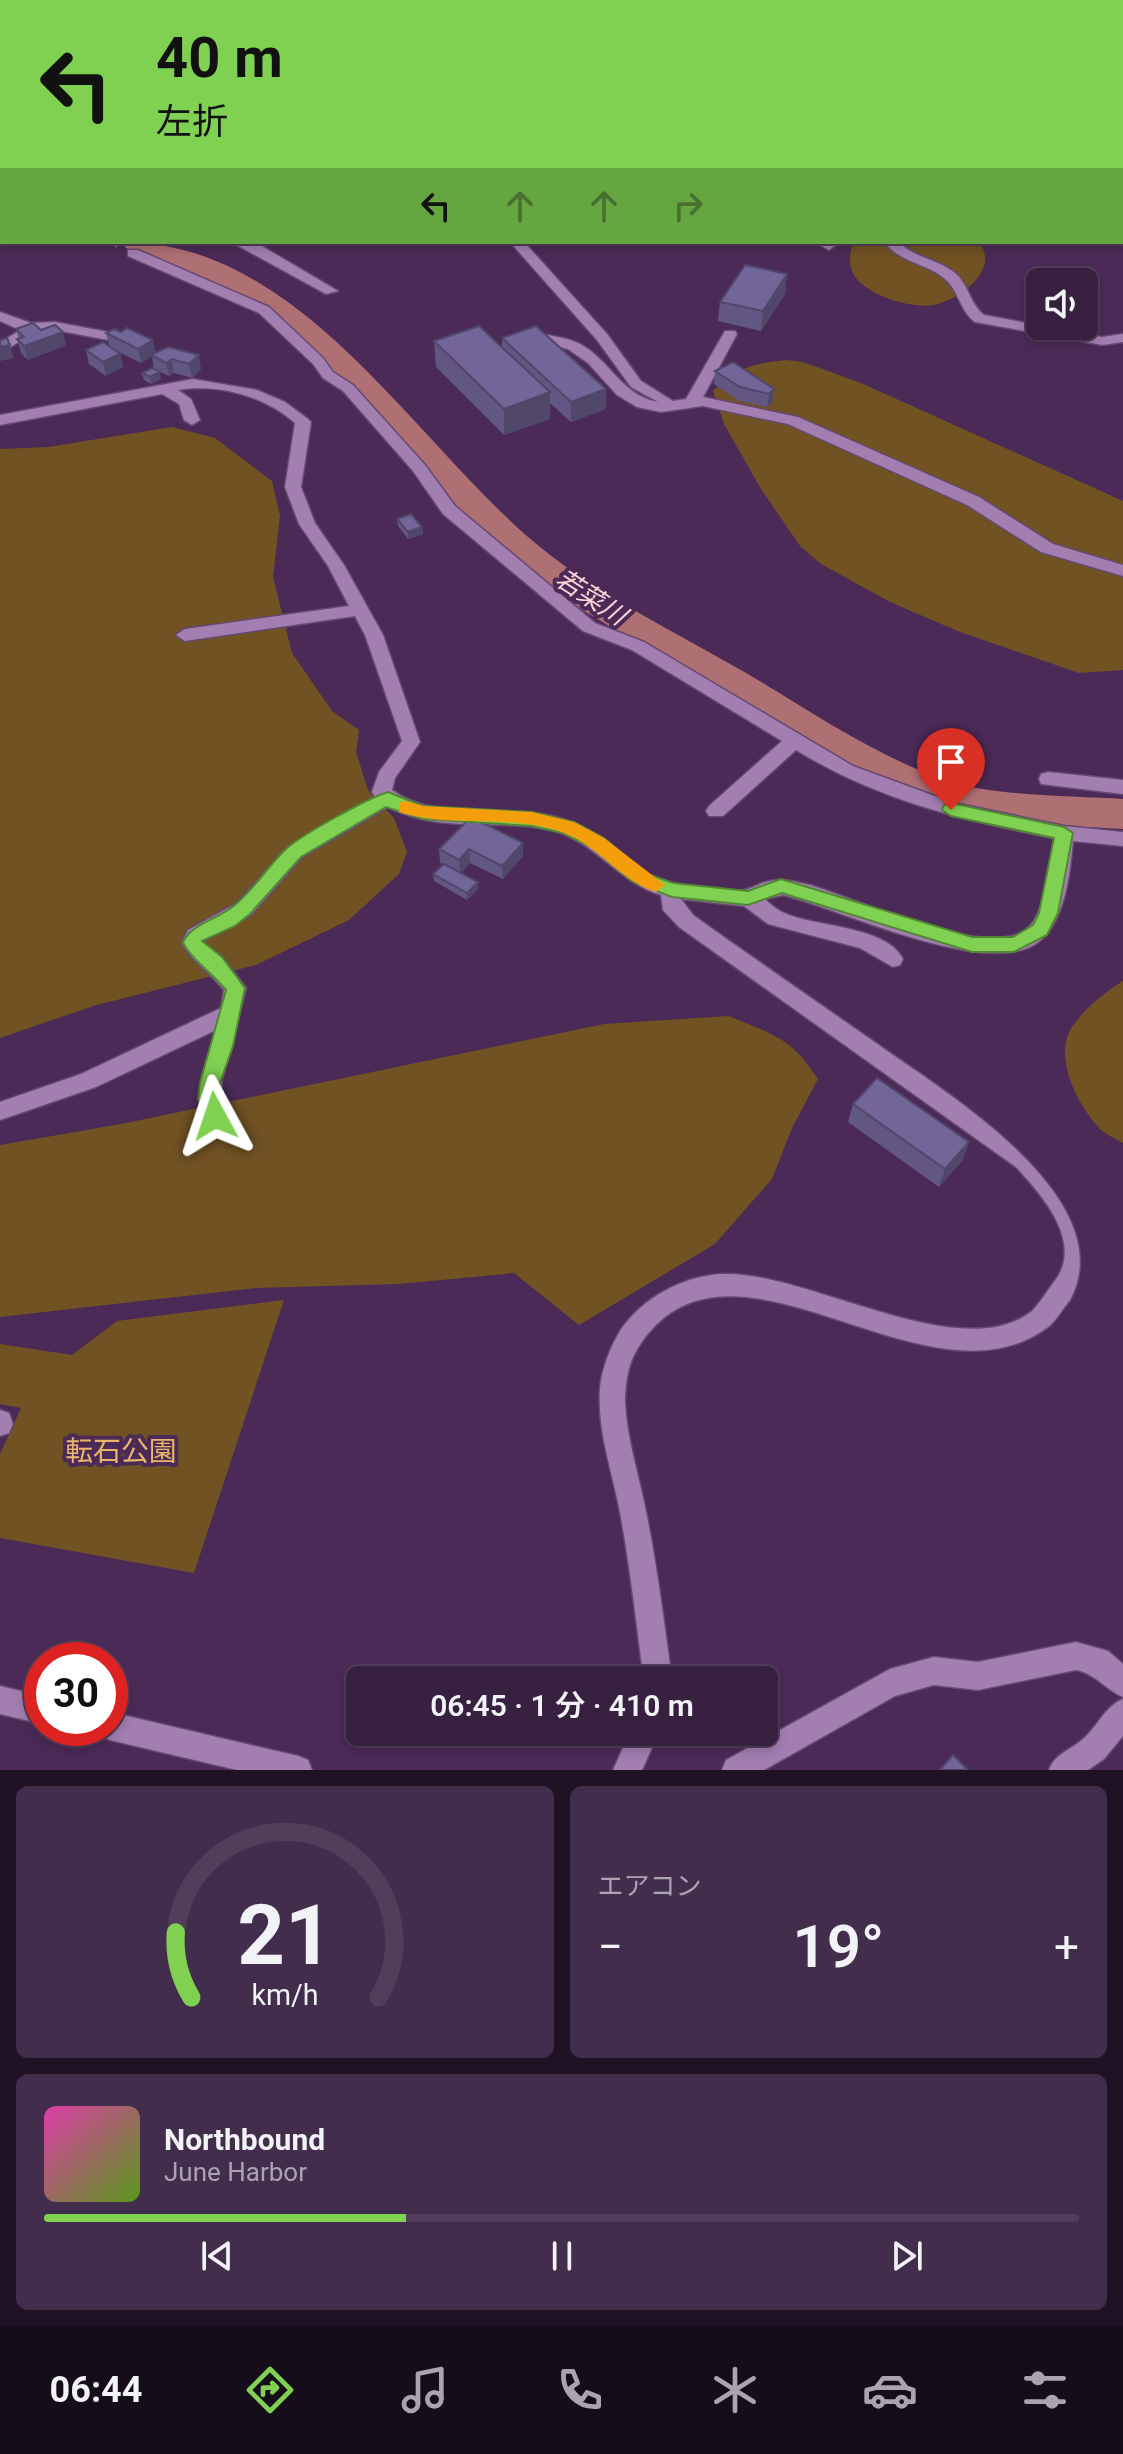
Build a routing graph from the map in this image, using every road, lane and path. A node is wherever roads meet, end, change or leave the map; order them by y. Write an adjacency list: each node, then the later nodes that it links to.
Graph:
1 (246, 244): 5 (street)
2 (519, 244): 15 (street)
3 (893, 244): 11 (street)
4 (133, 253): 21 (street)
5 (331, 291)
6 (0, 316): 7 (street)
7 (27, 328): 10 (street); 12 (street)
8 (730, 334): 14 (street)
9 (531, 336): 15 (street)
10 (119, 338)
11 (1123, 338)
12 (0, 350)
13 (163, 388): 16 (street); 17 (street); 19 (street)
14 (693, 400): 15 (street); 18 (street)
15 (674, 403)
16 (0, 420)
17 (192, 420)
18 (1123, 571)
19 (359, 610): 20 (street); 24 (street)
20 (185, 635)
21 (794, 741): 25 (street); 26 (street)
22 (1048, 779): 23 (street)
23 (1123, 787)
24 (388, 798): 28 (street); 31 (street)
25 (716, 811)
26 (1064, 833): 27 (street); 29 (street)
27 (1123, 839)
28 (672, 890): 29 (street); 34 (street)
29 (748, 898): 30 (street)
30 (893, 959)
31 (230, 1013): 32 (street); 33 (street)
32 (0, 1111)
33 (215, 1116)
34 (656, 1666)
35 (1123, 1683): 43 (street)
36 (0, 1700): 37 (street)
37 (24, 1706)
38 (1123, 1713): 44 (street)
39 (128, 1730): 41 (street)
40 (638, 1746): 42 (street)
41 (298, 1770)
42 (627, 1770)
43 (736, 1770)
44 (1063, 1770)

